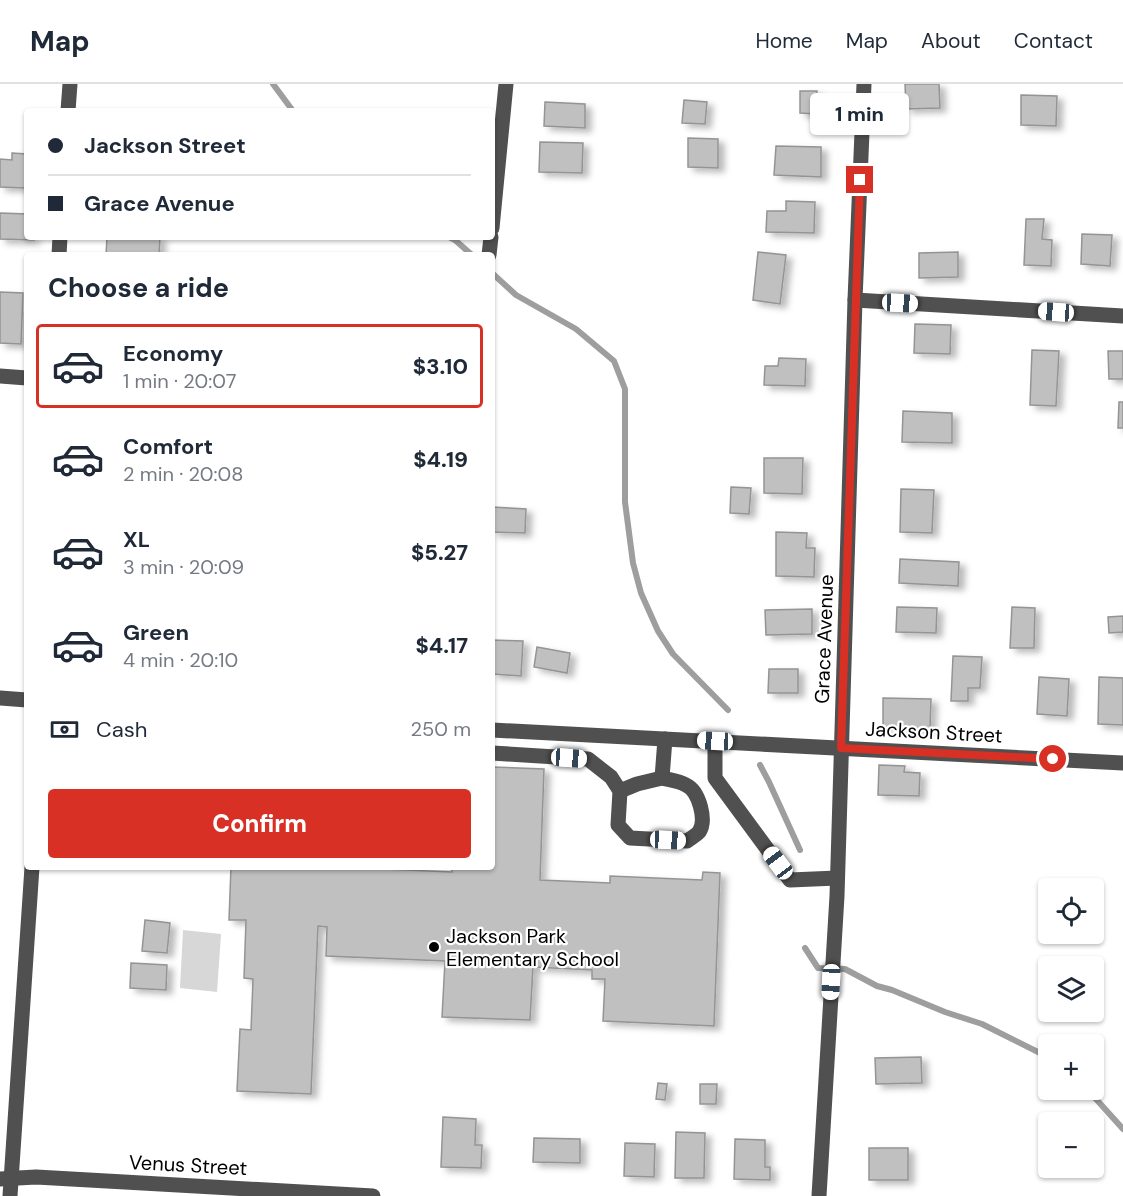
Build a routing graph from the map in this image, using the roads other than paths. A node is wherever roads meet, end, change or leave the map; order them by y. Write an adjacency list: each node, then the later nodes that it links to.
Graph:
1 (70, 84): 4 (street)
2 (506, 84): 5 (street)
3 (864, 84): 6 (street, Grace Avenue)
4 (68, 108)
5 (495, 197)
6 (855, 300): 7 (street); 15 (street, Grace Avenue)
7 (1123, 316)
8 (0, 376): 9 (street)
9 (24, 378)
10 (0, 698): 11 (street)
11 (24, 700)
12 (495, 730): 13 (street, Jackson Street)
13 (665, 739): 14 (street, Jackson Street); 18 (street)
14 (715, 741): 15 (street, Jackson Street); 21 (street)
15 (841, 748): 17 (street, Jackson Street); 21 (street, Grace Avenue)
16 (495, 753): 19 (street)
17 (1123, 763)
18 (662, 778): 19 (street); 19 (street)
19 (620, 791)
20 (32, 870): 22 (street)
21 (837, 878): 25 (street, Grace Avenue)
22 (6, 1179): 23 (street); 24 (street, Venus Street)
23 (10, 1196)
24 (373, 1196)
25 (819, 1196)

